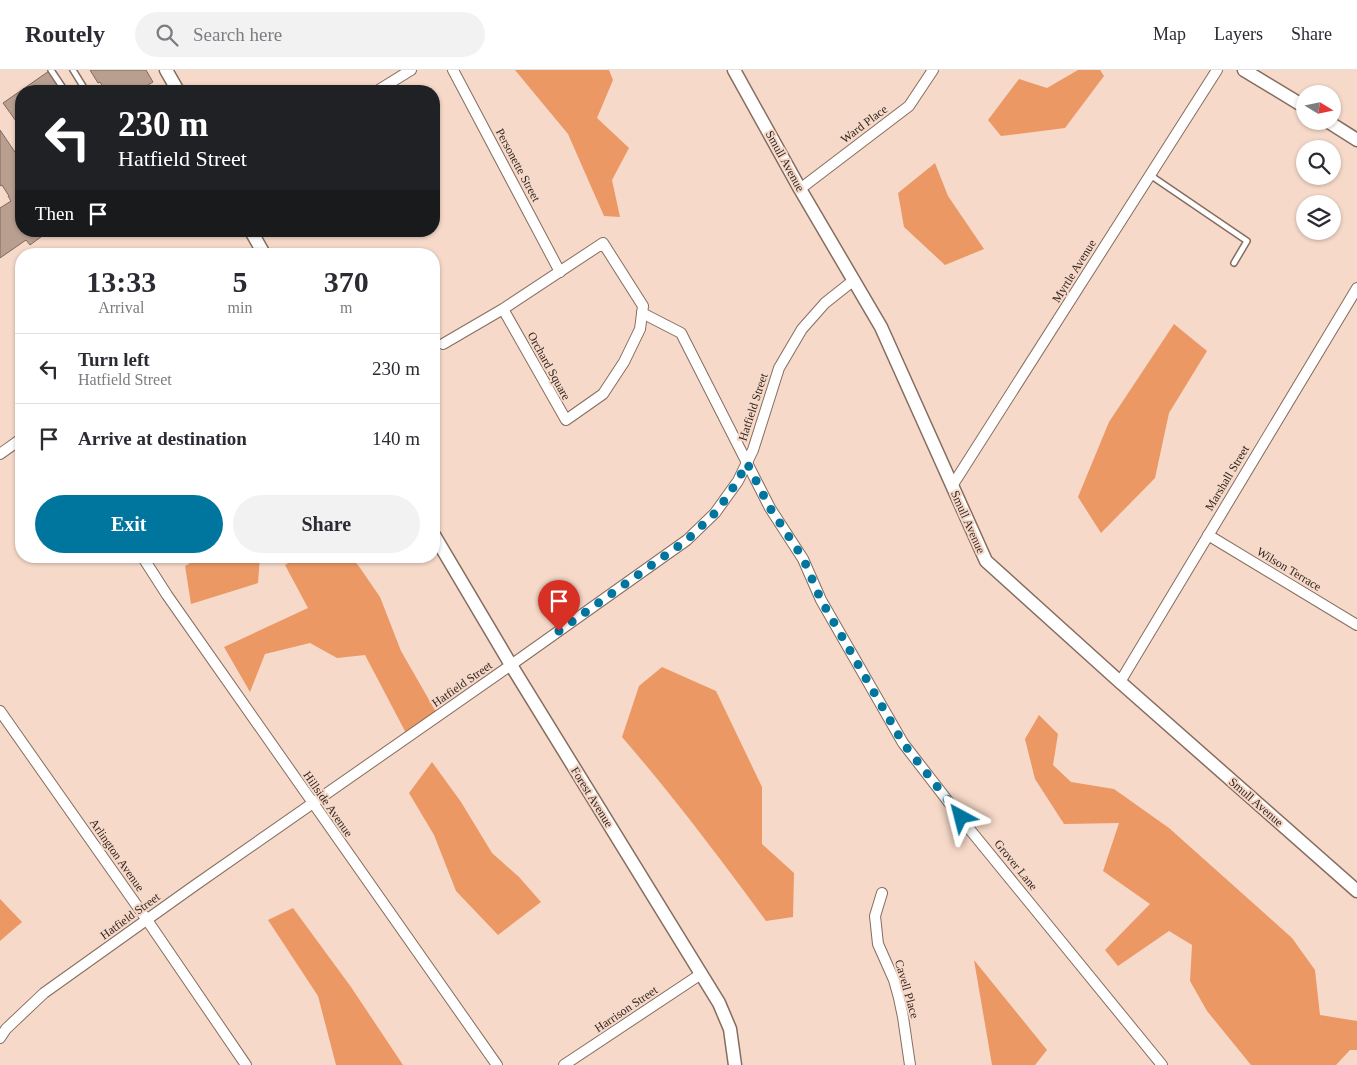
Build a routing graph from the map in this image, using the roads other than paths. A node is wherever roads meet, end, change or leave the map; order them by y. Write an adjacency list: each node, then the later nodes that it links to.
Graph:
1 (51, 70): 10 (lane)
2 (73, 70): 11 (lane)
3 (166, 70): 12 (street)
4 (411, 70): 13 (street)
5 (453, 70): 22 (street, Personette Street)
6 (734, 70): 18 (street, Smull Avenue)
7 (932, 70): 18 (street, Ward Place)
8 (1217, 70): 17 (street, Myrtle Avenue)
9 (1244, 70): 14 (street)
10 (61, 85)
11 (82, 85)
12 (175, 85)
13 (387, 85)
14 (1296, 102)
15 (1341, 130): 16 (street)
16 (1357, 140)
17 (1150, 176): 21 (lane); 31 (street, Myrtle Avenue)
18 (800, 188): 23 (street, Smull Avenue)
19 (254, 237): 20 (street)
20 (261, 248)
21 (1234, 263)
22 (560, 272): 25 (street); 26 (street)
23 (854, 280): 30 (street, Hatfield Street); 31 (street, Smull Avenue)
24 (1357, 288): 32 (street, Marshall Street)
25 (503, 309): 26 (street, Orchard Square); 27 (street)
26 (642, 312): 30 (street)
27 (443, 344)
28 (15, 443): 29 (street)
29 (0, 454)
30 (747, 463): 36 (street, Hatfield Street); 50 (street, Grover Lane)
31 (952, 486): 37 (street, Smull Avenue)
32 (1208, 535): 35 (street, Wilson Terrace); 37 (street, Marshall Street)
33 (440, 545): 36 (street, Forest Avenue)
34 (146, 563): 39 (street, Hillside Avenue)
35 (1357, 625)
36 (511, 665): 39 (street, Hatfield Street); 43 (street, Forest Avenue)
37 (1120, 682): 40 (street, Smull Avenue)
38 (0, 710): 42 (street, Arlington Avenue)
39 (312, 804): 42 (street, Hatfield Street); 46 (street, Hillside Avenue)
40 (1357, 892)
41 (882, 893): 49 (street, Cavell Place)
42 (147, 920): 44 (street, Hatfield Street); 45 (street, Arlington Avenue)
43 (701, 974): 47 (street, Harrison Street); 48 (street, Forest Avenue)
44 (0, 1038)
45 (245, 1065)
46 (497, 1065)
47 (564, 1065)
48 (735, 1065)
49 (910, 1065)
50 (1162, 1065)

